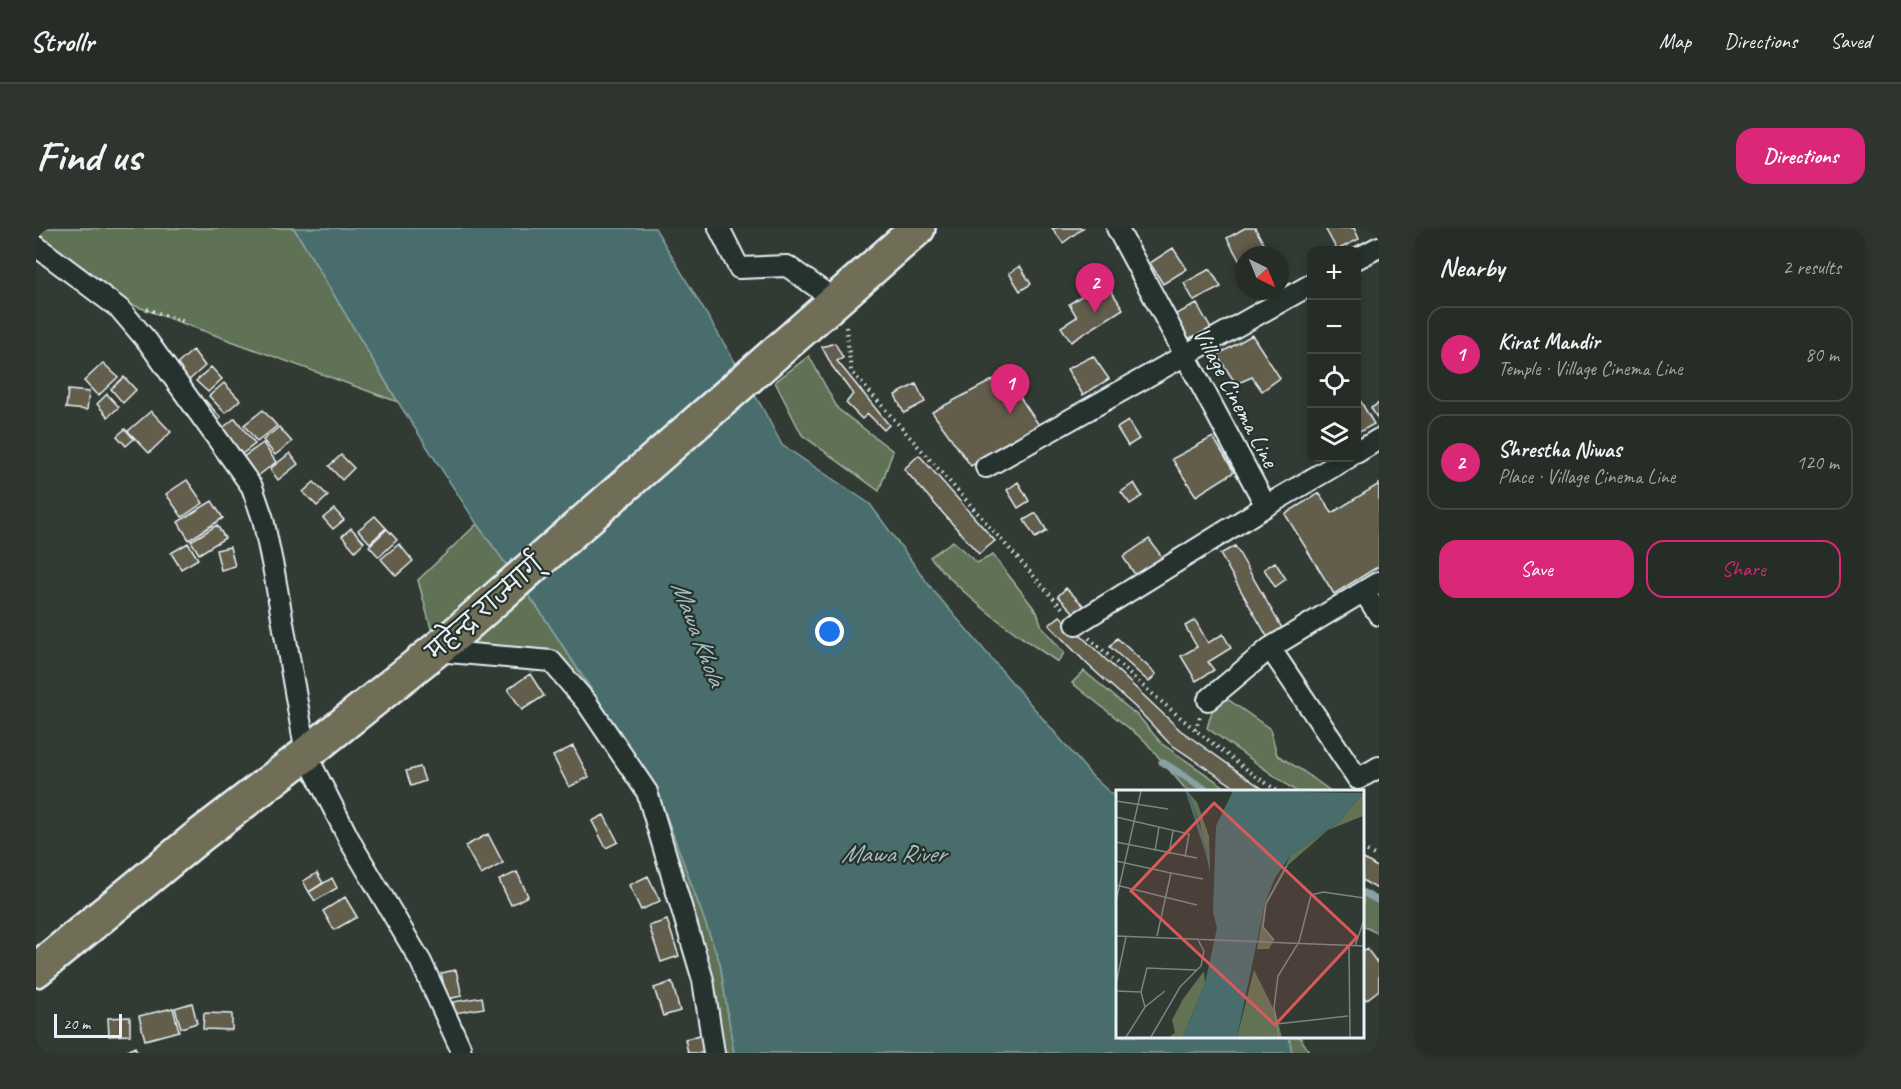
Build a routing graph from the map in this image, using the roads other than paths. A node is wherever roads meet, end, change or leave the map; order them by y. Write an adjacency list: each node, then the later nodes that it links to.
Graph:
1 (719, 228): 8 (street)
2 (918, 228): 8 (highway, महेन्द्र राज्मार्ग्)
3 (1117, 228): 9 (street, Village Cinema Line)
4 (36, 246): 21 (street)
5 (1379, 247): 6 (street)
6 (1361, 257)
7 (1307, 286): 9 (street)
8 (830, 304): 18 (highway, महेन्द्र राज्मार्ग्)
9 (1184, 354): 13 (street); 14 (street, Village Cinema Line)
10 (1379, 440): 11 (street)
11 (1361, 450)
12 (1341, 462): 14 (street, Village Cinema Line)
13 (986, 467)
14 (1266, 506): 17 (street)
15 (1371, 587): 16 (street); 19 (street)
16 (1379, 615)
17 (1076, 624)
18 (447, 642): 21 (highway, महेन्द्र राज्मार्ग्); 25 (street)
19 (1270, 648): 20 (street); 22 (street)
20 (1208, 700)
21 (306, 754): 23 (highway, महेन्द्र राज्मार्ग्); 24 (street)
22 (1379, 767)
23 (36, 970)
24 (461, 1053)
25 (714, 1053)

